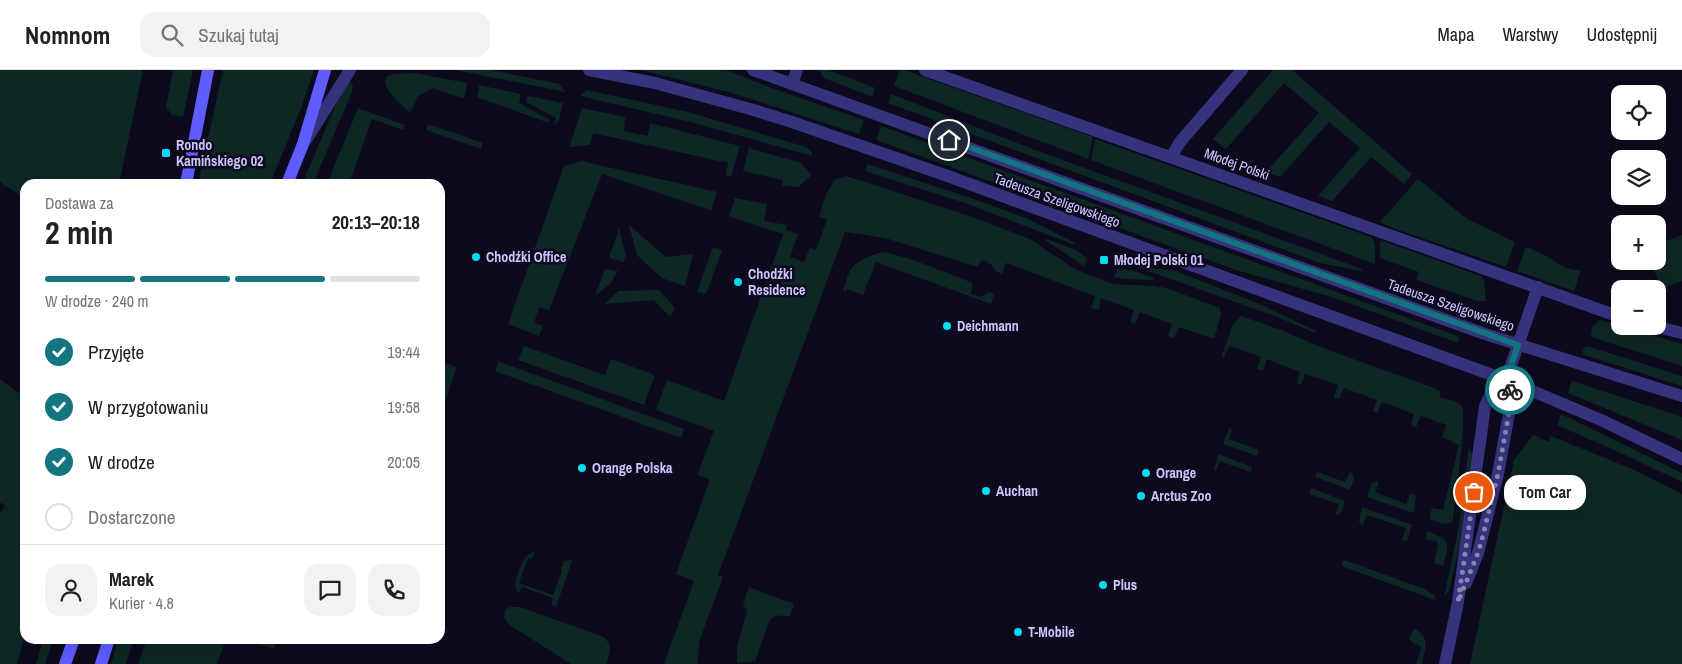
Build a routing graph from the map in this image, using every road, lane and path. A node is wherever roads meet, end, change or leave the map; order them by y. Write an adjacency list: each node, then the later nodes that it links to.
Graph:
1 (208, 70): 12 (main road)
2 (325, 70): 10 (main road)
3 (350, 70): 10 (street)
4 (589, 70): 19 (street, Tadeusza Szeligowskiego)
5 (753, 70): 9 (street, Tadeusza Szeligowskiego)
6 (797, 70): 9 (street)
7 (925, 70): 11 (street, Młodej Polski)
8 (1242, 70): 11 (street)
9 (792, 84): 18 (street, Tadeusza Szeligowskiego)
10 (303, 144): 13 (main road)
11 (1171, 157): 14 (street, Młodej Polski)
12 (187, 179)
13 (289, 179)
14 (1538, 288): 15 (street, Młodej Polski); 18 (street)
15 (1611, 314)
16 (1666, 329): 17 (street)
17 (1682, 333)
18 (1518, 345): 19 (street, Tadeusza Szeligowskiego); 20 (street, Tadeusza Szeligowskiego)
19 (1506, 380): 21 (street, Tadeusza Szeligowskiego); 22 (street); 22 (street)
20 (1682, 396)
21 (1682, 459)
22 (1458, 602): 27 (street)
23 (72, 644): 25 (main road)
24 (107, 644): 26 (main road)
25 (65, 664)
26 (101, 664)
27 (1445, 664)

